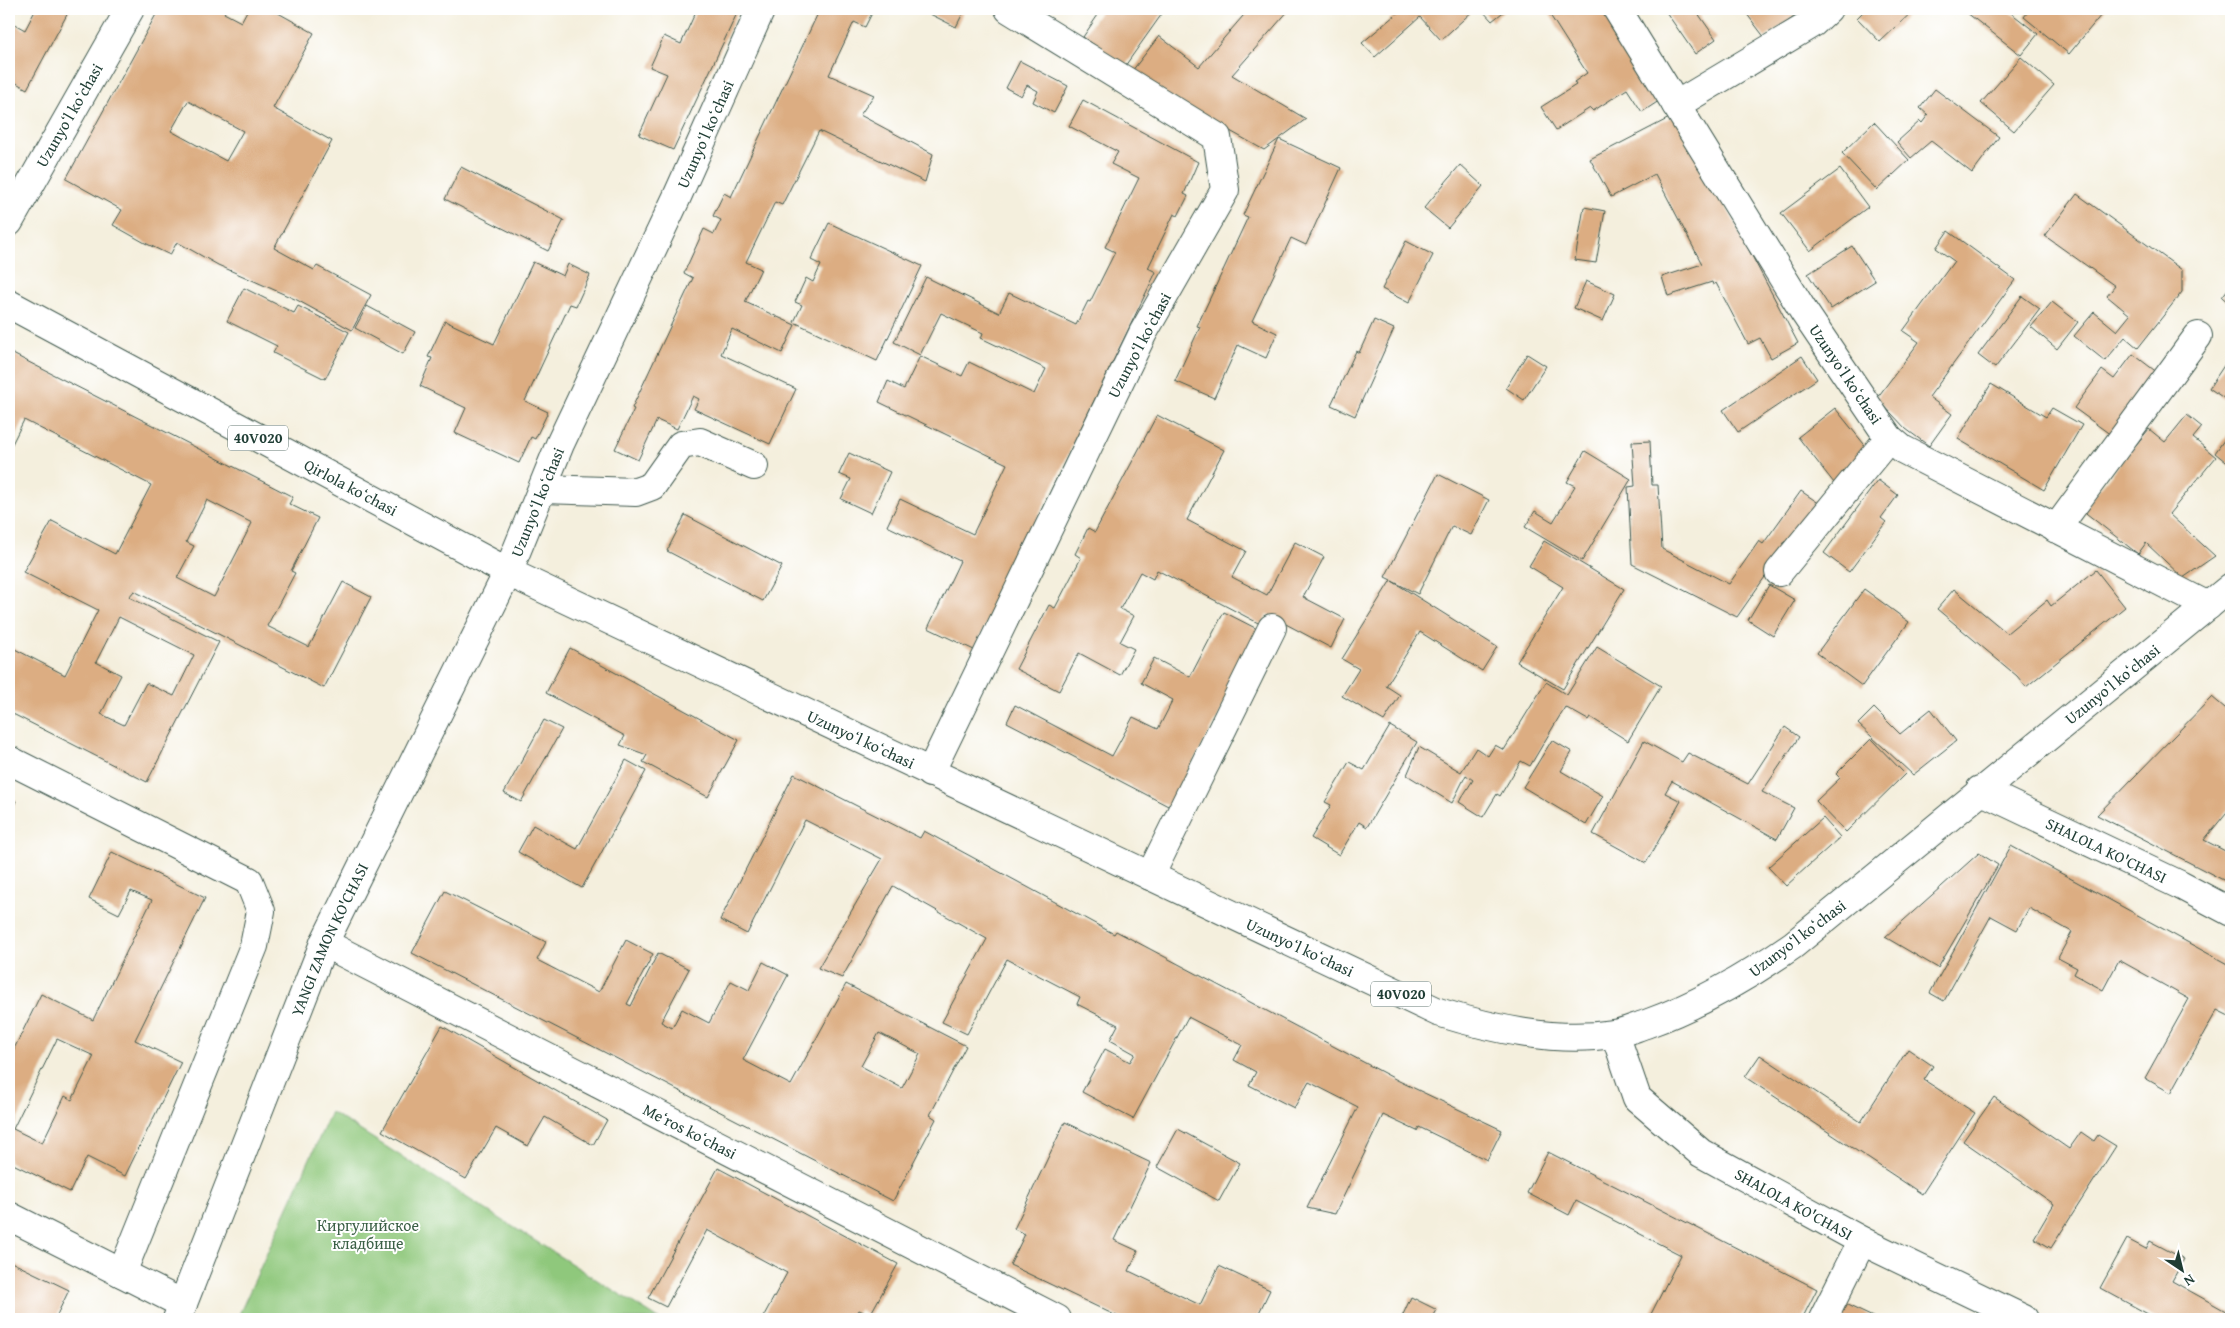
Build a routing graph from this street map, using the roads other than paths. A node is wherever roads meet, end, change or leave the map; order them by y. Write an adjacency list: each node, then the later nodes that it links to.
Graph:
1 (130, 9): 7 (street, Uzunyoʻl koʻchasi)
2 (761, 9): 12 (street, Uzunyoʻl koʻchasi)
3 (1009, 9): 20 (street, Uzunyoʻl koʻchasi)
4 (1617, 9): 6 (street, Uzunyoʻl koʻchasi)
5 (1828, 9): 6 (street)
6 (1676, 105): 10 (street, Uzunyoʻl koʻchasi)
7 (9, 222)
8 (9, 304): 14 (street, Qirlola koʻchasi / 40V020)
9 (2198, 336): 13 (street)
10 (1889, 438): 13 (street, Uzunyoʻl koʻchasi); 15 (street)
11 (754, 466): 12 (street)
12 (542, 488): 14 (street, Uzunyoʻl koʻchasi)
13 (2056, 529): 17 (street, Uzunyoʻl koʻchasi)
14 (508, 572): 20 (street, Uzunyoʻl koʻchasi / 40V020); 24 (street, YANGI ZAMON KO'CHASI)
15 (1779, 572)
16 (2231, 587): 17 (street, Uzunyoʻl koʻchasi / 40V020)
17 (2208, 606): 21 (street, Uzunyoʻl koʻchasi / 40V020)
18 (1272, 628): 22 (street)
19 (9, 760): 28 (street)
20 (930, 772): 22 (street, Uzunyoʻl koʻchasi / 40V020)
21 (1980, 790): 23 (street, SHALOLA KO'CHASI); 25 (street, Uzunyoʻl koʻchasi / 40V020)
22 (1150, 876): 25 (street, Uzunyoʻl koʻchasi / 40V020)
23 (2231, 912)
24 (324, 943): 29 (street, YANGI ZAMON KO'CHASI); 30 (street, Meʻros koʻchasi)
25 (1615, 1034): 27 (street, SHALOLA KO'CHASI)
26 (9, 1216): 28 (street)
27 (1862, 1242): 31 (street); 32 (street, SHALOLA KO'CHASI)
28 (122, 1273): 29 (street)
29 (180, 1312)
30 (1057, 1319)
31 (1823, 1319)
32 (2024, 1319)

